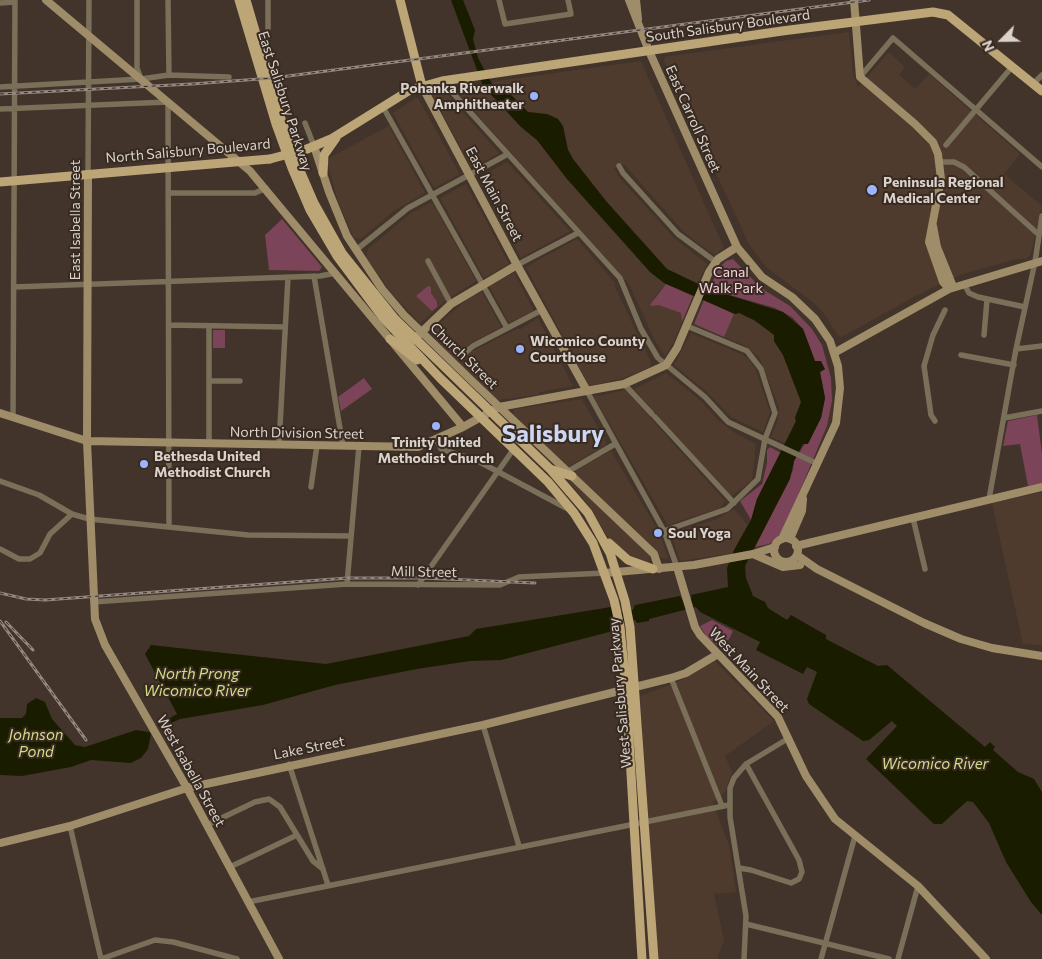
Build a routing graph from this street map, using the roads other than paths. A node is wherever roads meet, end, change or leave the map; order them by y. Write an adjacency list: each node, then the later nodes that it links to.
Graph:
1 (46, 0): 19 (street)
2 (88, 0): 19 (street, East Isabella Street)
3 (137, 0): 26 (street)
4 (168, 0): 23 (street)
5 (239, 0): 89 (main road, East Salisbury Parkway)
6 (246, 0): 86 (main road, East Salisbury Parkway)
7 (268, 0): 18 (street)
8 (400, 0): 31 (main road, East Main Street)
9 (499, 0): 10 (street)
10 (568, 0)
11 (629, 0): 17 (street, East Carroll Street)
12 (636, 0): 17 (street)
13 (854, 0): 16 (street)
14 (15, 1): 15 (street); 30 (street)
15 (0, 3)
16 (856, 22): 20 (main road, South Salisbury Boulevard); 21 (main road, South Salisbury Boulevard); 25 (street)
17 (638, 24): 20 (street, East Carroll Street)
18 (268, 28)
19 (88, 34): 26 (street); 28 (street, East Isabella Street)
20 (649, 51): 27 (main road, South Salisbury Boulevard); 61 (street, East Carroll Street)
21 (1011, 68): 29 (main road, South Salisbury Boulevard); 39 (street)
22 (1042, 74): 29 (street)
23 (169, 75): 24 (street); 26 (street)
24 (229, 77)
25 (860, 77): 39 (street); 45 (street)
26 (141, 80): 28 (street); 34 (street)
27 (442, 81): 31 (main road, South Salisbury Boulevard); 44 (street)
28 (90, 82): 30 (street); 35 (street, East Isabella Street)
29 (1032, 85): 33 (main road, South Salisbury Boulevard)
30 (16, 86): 32 (street); 37 (street)
31 (422, 86): 36 (main road, North Salisbury Boulevard); 52 (street, East Main Street)
32 (0, 87)
33 (1042, 91)
34 (168, 102): 35 (street); 46 (street); 49 (street)
35 (89, 105): 37 (street); 51 (street, East Isabella Street)
36 (383, 107): 41 (main road, North Salisbury Boulevard); 57 (street)
37 (14, 108): 38 (street); 53 (street)
38 (0, 110)
39 (976, 110): 42 (street); 48 (street)
40 (306, 123): 43 (street, Church Street)
41 (340, 133): 43 (main road, North Salisbury Boulevard); 50 (main road)
42 (946, 145)
43 (311, 148): 46 (main road, North Salisbury Boulevard, bridge); 50 (street, Church Street)
44 (508, 154): 52 (street); 59 (street)
45 (941, 162): 60 (street); 75 (street)
46 (239, 163): 49 (main road, North Salisbury Boulevard); 55 (street)
47 (619, 166): 64 (street)
48 (1042, 167)
49 (169, 168): 51 (main road, North Salisbury Boulevard); 56 (street)
50 (323, 173): 62 (street, Church Street)
51 (88, 174): 53 (main road, North Salisbury Boulevard); 73 (street, East Isabella Street)
52 (469, 175): 57 (street); 66 (street, East Main Street)
53 (13, 181): 54 (main road, North Salisbury Boulevard); 74 (street)
54 (0, 182)
55 (266, 188): 56 (street); 67 (street)
56 (169, 193): 70 (street)
57 (433, 195): 62 (street); 71 (street)
58 (1042, 216): 60 (street)
59 (578, 233): 66 (street); 95 (street)
60 (1038, 234): 65 (street)
61 (737, 247): 64 (street); 93 (street, East Carroll Street)
62 (356, 250): 86 (street, Church Street)
63 (428, 261): 77 (street)
64 (716, 262): 83 (street)
65 (1039, 262): 72 (street); 78 (street)
66 (517, 265): 71 (street); 79 (street, East Main Street)
67 (336, 273): 68 (street); 88 (street)
68 (314, 276): 69 (street); 118 (street)
69 (288, 277): 70 (street); 84 (street)
70 (170, 282): 73 (street); 81 (street)
71 (482, 284): 77 (street); 85 (street)
72 (964, 284): 75 (street); 76 (street)
73 (87, 285): 74 (street); 112 (street, East Isabella Street)
74 (14, 287): 106 (street)
75 (949, 289): 93 (street)
76 (987, 300): 78 (street); 87 (street)
77 (451, 304): 86 (street)
78 (1025, 308): 91 (street)
79 (542, 310): 85 (street); 101 (street, East Main Street)
80 (945, 310): 108 (street)
81 (169, 326): 82 (street); 113 (street)
82 (209, 326): 84 (street); 98 (street)
83 (687, 326): 95 (street); 110 (street)
84 (285, 327): 116 (street)
85 (507, 328): 92 (street)
86 (418, 334): 89 (street); 102 (main road, East Salisbury Parkway)
87 (984, 335)
88 (390, 338): 97 (main road); 109 (street)
89 (408, 345): 97 (main road, East Salisbury Parkway)
90 (1042, 346): 91 (street)
91 (1016, 349): 96 (street)
92 (465, 353)
93 (834, 353): 121 (street, East Carroll Street)
94 (960, 355): 96 (street)
95 (666, 365): 100 (street, North Division Street); 110 (street)
96 (1014, 365): 107 (street)
97 (440, 378): 105 (main road, East Salisbury Parkway)
98 (209, 381): 99 (street); 114 (street)
99 (240, 381)
100 (624, 384): 101 (street, North Division Street); 129 (street)
101 (587, 391): 102 (street, North Division Street); 115 (street, West Main Street)
102 (494, 409): 105 (street, North Division Street); 122 (main road, West Salisbury Parkway); 124 (street, Church Street)
103 (1042, 411): 107 (street)
104 (0, 412): 106 (street, North Division Street)
105 (481, 417): 109 (street, North Division Street); 120 (main road, West Salisbury Parkway)
106 (13, 418): 112 (street, North Division Street)
107 (1004, 418): 128 (street)
108 (935, 421)
109 (463, 427): 111 (street, North Division Street)
110 (765, 439): 121 (street); 129 (street)
111 (436, 440): 119 (street, North Division Street); 123 (street)
112 (87, 441): 113 (street, North Division Street); 133 (street, West Isabella Street)
113 (169, 444): 114 (street, North Division Street); 134 (street)
114 (209, 444): 116 (street, North Division Street)
115 (615, 444): 124 (street); 135 (street, West Main Street)
116 (279, 445): 117 (street, North Division Street)
117 (317, 446): 118 (street, North Division Street); 126 (street)
118 (344, 446): 119 (street, North Division Street)
119 (358, 446): 137 (street)
120 (513, 450): 123 (street); 130 (main road, West Salisbury Parkway)
121 (818, 464): 138 (street, East Carroll Street)
122 (552, 470): 124 (main road); 136 (main road, West Salisbury Parkway)
123 (498, 472): 130 (street); 154 (street)
124 (570, 474): 148 (street, Church Street)
125 (0, 481): 131 (street)
126 (311, 487)
127 (1042, 487): 128 (street)
128 (989, 499): 132 (street)
129 (734, 503): 135 (street)
130 (574, 512): 152 (main road, West Salisbury Parkway)
131 (72, 514): 133 (street); 141 (street)
132 (913, 518): 140 (street); 150 (street)
133 (89, 519): 134 (street); 155 (street, West Isabella Street)
134 (170, 527): 137 (street)
135 (664, 531): 147 (street, West Main Street)
136 (600, 534): 148 (main road); 151 (main road, West Salisbury Parkway)
137 (351, 536): 153 (street)
138 (786, 539): 139 (street); 140 (street)
139 (775, 546): 142 (street, Mill Street); 144 (street)
140 (796, 546): 143 (street)
141 (0, 549)
142 (752, 555): 144 (street, Mill Street); 146 (street); 147 (street, Mill Street)
143 (797, 555): 145 (street); 149 (street)
144 (779, 560): 145 (street)
145 (789, 562): 146 (street)
146 (800, 565): 149 (street)
147 (677, 567): 148 (street, Mill Street); 156 (street, West Main Street)
148 (656, 569): 151 (street, Mill Street)
149 (817, 569): 157 (street)
150 (925, 570)
151 (617, 572): 152 (street, Mill Street); 159 (main road, West Salisbury Parkway)
152 (606, 573): 154 (street, Mill Street); 159 (main road, West Salisbury Parkway)
153 (347, 584): 154 (street, Mill Street); 155 (street, Mill Street)
154 (418, 585)
155 (93, 602): 164 (street, West Isabella Street)
156 (718, 654): 158 (street, Lake Street); 161 (street, West Main Street)
157 (1042, 656)
158 (671, 678): 159 (street, Lake Street); 166 (street)
159 (630, 688): 160 (street, Lake Street); 167 (main road, West Salisbury Parkway); 168 (main road, West Salisbury Parkway)
160 (483, 725): 162 (street, Lake Street); 174 (street)
161 (789, 738): 163 (street); 172 (street, West Main Street)
162 (289, 764): 164 (street, Lake Street); 177 (street)
163 (746, 764): 165 (street); 176 (street)
164 (187, 788): 169 (street, West Isabella Street); 170 (street, Lake Street)
165 (729, 805): 166 (street); 176 (street)
166 (722, 806): 167 (street)
167 (644, 821): 168 (street); 187 (main road, West Salisbury Parkway)
168 (633, 823): 174 (street); 186 (main road, West Salisbury Parkway)
169 (207, 825): 171 (street); 175 (street, West Isabella Street)
170 (70, 826): 173 (street, Lake Street); 183 (street)
171 (297, 835): 175 (street); 177 (street)
172 (855, 836): 179 (street, West Main Street); 182 (street)
173 (0, 843)
174 (519, 846): 178 (street)
175 (230, 867): 180 (street, West Isabella Street)
176 (739, 868): 181 (street)
177 (323, 869): 178 (street)
178 (328, 885): 180 (street)
179 (918, 886): 191 (street); 192 (street, West Main Street)
180 (248, 902): 185 (street, West Isabella Street)
181 (746, 924): 182 (street); 188 (street)
182 (825, 942): 189 (street); 190 (street)
183 (101, 959): 184 (street)
184 (237, 959)
185 (279, 959)
186 (642, 959)
187 (654, 959)
188 (744, 959)
189 (821, 959)
190 (889, 959)
191 (898, 959)
192 (986, 959)

